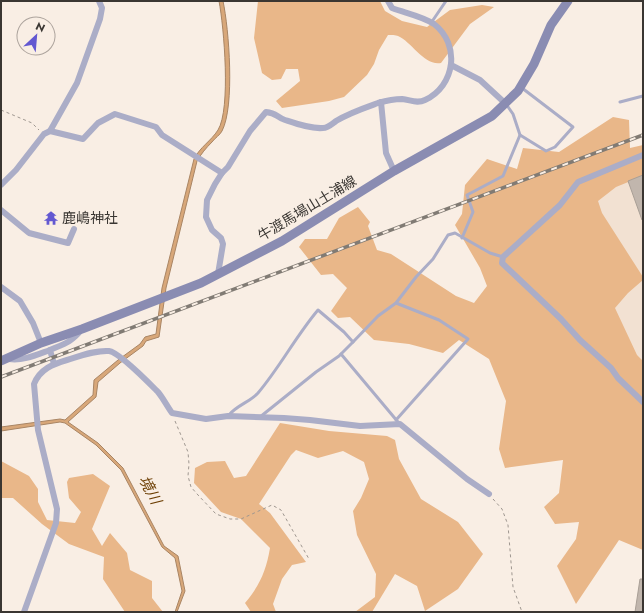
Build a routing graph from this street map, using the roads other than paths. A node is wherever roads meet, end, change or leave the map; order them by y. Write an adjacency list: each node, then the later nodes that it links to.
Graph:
1 (99, 1): 12 (street)
2 (388, 1): 5 (street)
3 (446, 1): 5 (lane)
4 (568, 1): 7 (main road, 牛渡馬場山土浦線)
5 (432, 23): 6 (street)
6 (451, 65): 9 (street); 11 (street)
7 (521, 87): 11 (main road, 牛渡馬場山土浦線); 13 (lane)
8 (643, 96): 10 (lane)
9 (381, 102): 15 (street); 16 (street)
10 (620, 102)
11 (506, 104): 13 (lane); 15 (main road, 牛渡馬場山土浦線)
12 (47, 133): 16 (street); 17 (street)
13 (520, 135): 20 (lane)
14 (643, 155): 21 (street)
15 (394, 171): 22 (main road, 牛渡馬場山土浦線)
16 (222, 173): 22 (street)
17 (1, 184)
18 (1, 210): 19 (street)
19 (74, 229)
20 (462, 238): 21 (lane); 24 (lane)
21 (503, 257): 32 (street)
22 (218, 274): 25 (main road, 牛渡馬場山土浦線)
23 (1, 287): 27 (street)
24 (396, 303): 26 (lane); 35 (lane)
25 (82, 329): 27 (main road, 牛渡馬場山土浦線); 28 (street)
26 (353, 342): 29 (lane); 33 (lane)
27 (41, 343): 30 (main road, 牛渡馬場山土浦線)
28 (50, 350): 30 (street); 31 (street)
29 (341, 354): 34 (lane); 35 (lane)
30 (5, 360)
31 (54, 364): 33 (street); 37 (street)
32 (643, 402)
33 (228, 416): 34 (street)
34 (259, 417): 35 (street)
35 (398, 422): 36 (street)
36 (489, 494)
37 (24, 612)

